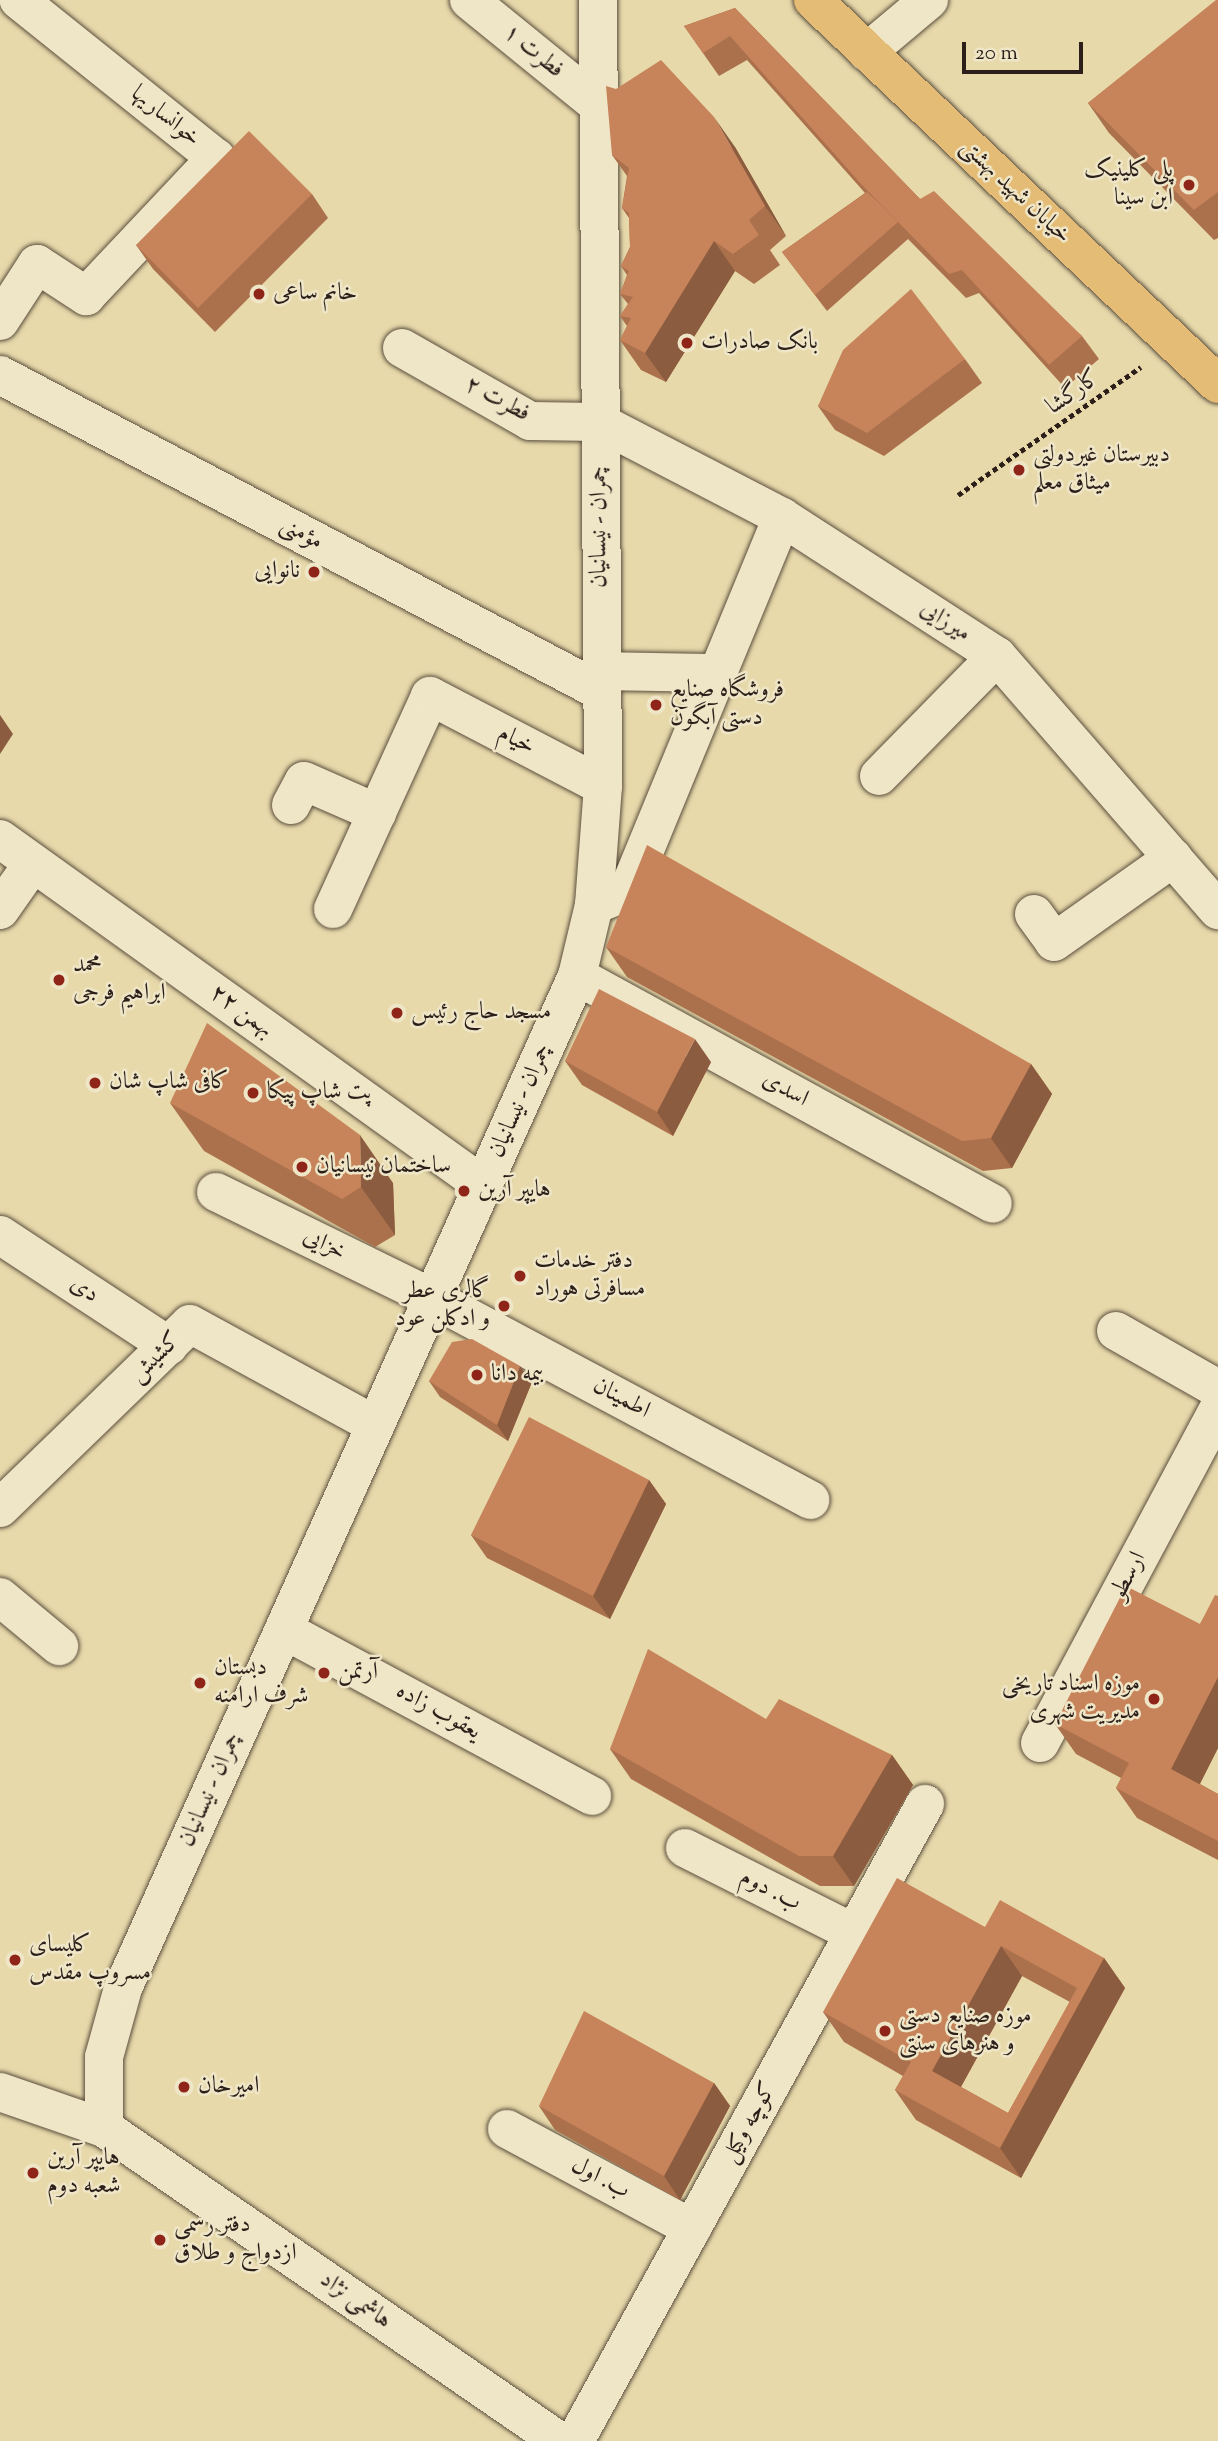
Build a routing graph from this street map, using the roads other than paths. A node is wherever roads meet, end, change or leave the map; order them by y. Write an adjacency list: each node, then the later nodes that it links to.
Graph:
1 (19, 0): 8 (street, خوانساریها)
2 (469, 0): 7 (street, فطرت ۱)
3 (598, 0): 7 (street, چمران - نیسانیان)
4 (813, 0): 6 (main road, خیابان شهید بهشتی)
5 (929, 0): 6 (street)
6 (867, 52): 11 (main road, خیابان شهید بهشتی)
7 (597, 104): 12 (street, چمران - نیسانیان)
8 (0, 321)
9 (402, 348): 12 (street, فطرت ۲)
10 (0, 375): 16 (street, مؤمنی)
11 (1218, 384)
12 (600, 422): 13 (street, میرزایی); 16 (street, چمران - نیسانیان)
13 (782, 517): 14 (street, میرزایی); 15 (street)
14 (997, 656): 17 (street); 22 (street, میرزایی)
15 (718, 673): 16 (street); 24 (street)
16 (601, 682): 18 (street, چمران - نیسانیان)
17 (879, 776)
18 (603, 786): 20 (street, خیام); 24 (street, چمران - نیسانیان)
19 (291, 805): 20 (street)
20 (376, 813): 25 (street)
21 (0, 839): 23 (street, ۲۲ بهمن)
22 (1173, 858): 27 (street, میرزایی); 28 (street)
23 (33, 863): 26 (street); 30 (street, ۲۲ بهمن)
24 (594, 905): 29 (street, چمران - نیسانیان)
25 (333, 909)
26 (0, 910)
27 (1218, 910)
28 (1034, 914)
29 (577, 976): 30 (street, چمران - نیسانیان); 32 (street, اسدی)
30 (483, 1185): 34 (street, چمران - نیسانیان)
31 (216, 1192): 34 (street, خزایی)
32 (993, 1204)
33 (0, 1235): 36 (street, دی)
34 (432, 1298): 39 (street, چمران - نیسانیان); 40 (street, اطمینان)
35 (1116, 1331): 37 (street)
36 (169, 1346): 39 (street, کشیش); 41 (street, کشیش)
37 (1218, 1389)
38 (1218, 1409): 45 (street, ارسطو)
39 (375, 1425): 43 (street, چمران - نیسانیان)
40 (810, 1500)
41 (0, 1508)
42 (0, 1597): 44 (street)
43 (284, 1630): 46 (street, یعقوب زاده); 51 (street, چمران - نیسانیان)
44 (59, 1646)
45 (1040, 1743)
46 (592, 1796)
47 (925, 1804): 49 (street, کوچه وکیل)
48 (685, 1848): 49 (street, ب. دوم)
49 (854, 1933): 53 (street, کوچه وکیل)
50 (0, 2092): 51 (street, هاشمی نژاد)
51 (104, 2128): 54 (street, هاشمی نژاد)
52 (507, 2129): 53 (street, ب. اول)
53 (692, 2228): 55 (street, کوچه وکیل)
54 (559, 2441)
55 (575, 2441)

